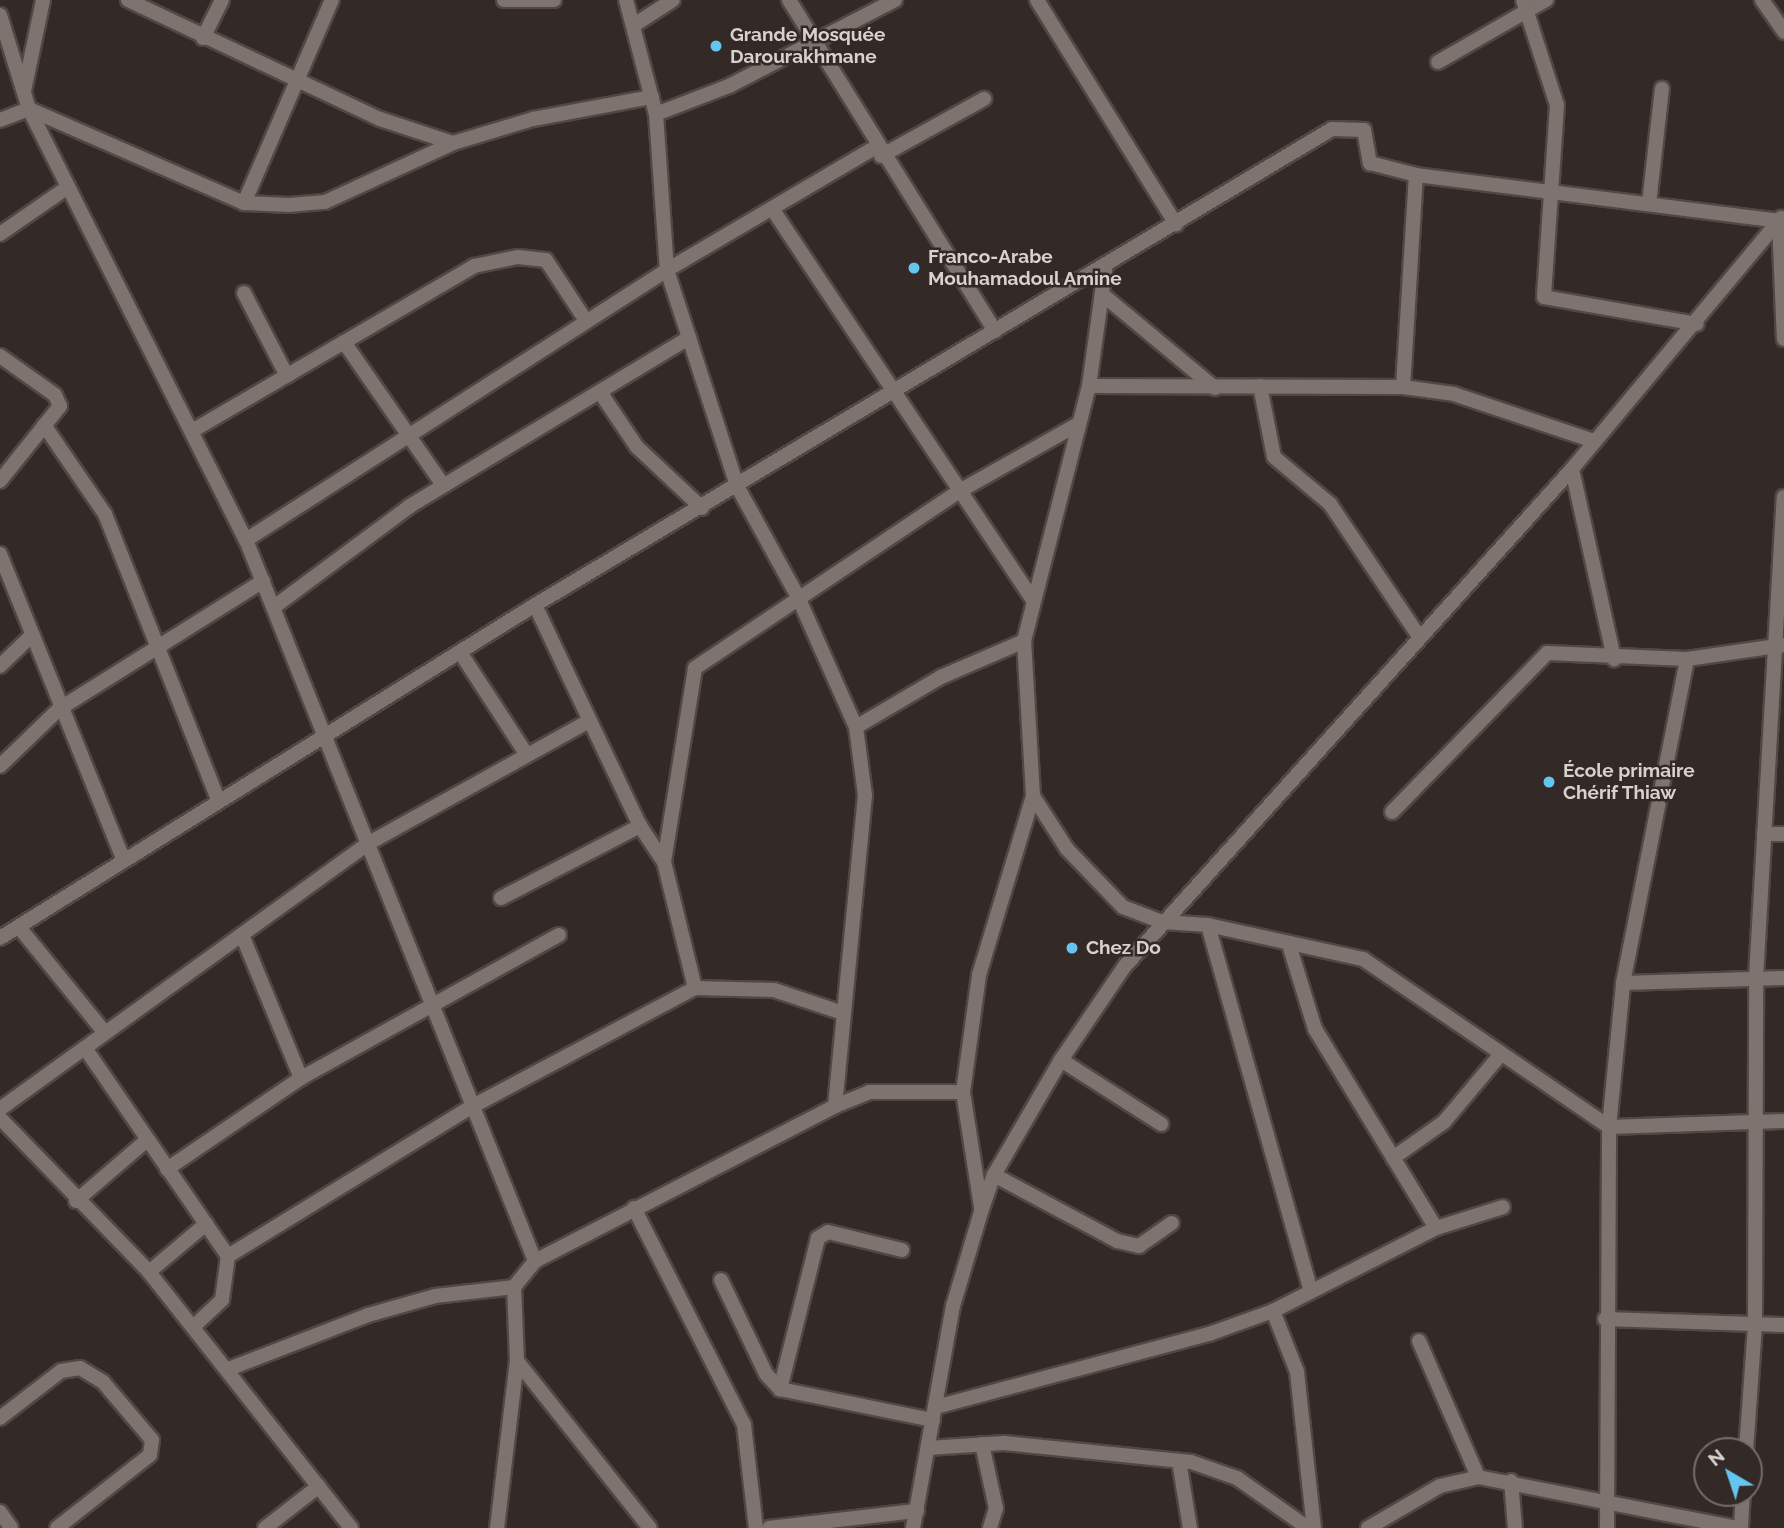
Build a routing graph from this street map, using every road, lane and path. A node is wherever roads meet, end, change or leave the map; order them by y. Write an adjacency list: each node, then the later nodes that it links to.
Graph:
1 (43, 0): 23 (street)
2 (128, 0): 18 (street)
3 (222, 0): 18 (street)
4 (332, 0): 21 (street)
5 (504, 0): 6 (street)
6 (554, 0)
7 (626, 0): 16 (street)
8 (673, 0): 16 (street)
9 (789, 0): 19 (street)
10 (895, 0): 19 (street)
11 (1037, 0): 38 (street)
12 (1546, 0): 14 (street)
13 (1762, 0): 17 (street)
14 (1527, 5): 20 (street); 33 (street)
15 (0, 15): 23 (street)
16 (634, 25): 24 (street)
17 (1784, 32)
18 (203, 38): 21 (street)
19 (817, 44): 27 (street); 30 (street)
20 (1438, 62)
21 (295, 80): 29 (street); 34 (street)
22 (1662, 89): 35 (street)
23 (24, 92): 26 (street)
24 (652, 97): 27 (street); 29 (street)
25 (984, 99): 30 (street)
26 (29, 108): 28 (street); 32 (street); 34 (street)
27 (656, 114): 40 (street)
28 (0, 121)
29 (453, 143): 34 (street)
30 (879, 151): 36 (street); 46 (street)
31 (1416, 175): 33 (street); 38 (street); 54 (street)
32 (68, 187): 39 (street); 60 (street)
33 (1546, 195): 35 (street); 45 (street)
34 (244, 203)
35 (1650, 204): 37 (street)
36 (773, 210): 40 (street); 57 (street)
37 (1782, 218): 45 (street); 48 (street)
38 (1176, 224): 41 (street)
39 (0, 234)
40 (667, 270): 44 (street); 47 (street)
41 (1105, 270): 43 (street); 46 (street)
42 (244, 293): 51 (street)
43 (1102, 294): 52 (street); 55 (street)
44 (586, 321): 49 (street); 61 (street)
45 (1697, 324): 62 (street)
46 (995, 331): 57 (street)
47 (689, 338): 56 (street); 66 (street)
48 (1784, 340)
49 (344, 342): 51 (street); 61 (street)
50 (0, 356): 59 (street)
51 (287, 376): 60 (street)
52 (1088, 386): 55 (street); 58 (street)
53 (1260, 386): 54 (street); 55 (street); 77 (street)
54 (1403, 387): 62 (street)
55 (1215, 388)
56 (600, 391): 65 (street); 69 (street)
57 (892, 393): 66 (street); 67 (street)
58 (1078, 424): 67 (street); 74 (street)
59 (44, 425): 64 (street); 81 (street)
60 (192, 431): 70 (street)
61 (410, 435): 65 (street); 70 (street)
62 (1594, 441): 63 (street)
63 (1572, 469): 77 (street); 83 (street)
64 (0, 481)
65 (443, 485): 76 (street)
66 (737, 486): 69 (street); 73 (street)
67 (958, 492): 73 (street); 74 (street)
68 (1784, 497): 80 (street)
69 (702, 508): 75 (street)
70 (246, 540): 72 (street)
71 (0, 554): 78 (street)
72 (263, 581): 76 (street); 81 (street)
73 (798, 597): 88 (street); 100 (street)
74 (1033, 600): 79 (street)
75 (535, 605): 82 (street); 87 (street)
76 (274, 607): 89 (street)
77 (1418, 635): 102 (street)
78 (29, 638): 85 (street); 86 (street)
79 (1024, 641): 88 (street); 92 (street)
80 (1779, 645): 84 (street); 96 (street)
81 (157, 647): 86 (street); 93 (street)
82 (460, 652): 89 (street); 90 (street)
83 (1614, 659): 84 (street); 94 (street)
84 (1687, 659): 111 (street)
85 (0, 666)
86 (59, 709): 91 (street); 99 (street)
87 (587, 722): 90 (street); 95 (street)
88 (856, 727): 114 (street)
89 (326, 735): 93 (street); 98 (street)
90 (527, 755): 98 (street)
91 (0, 766)
92 (1033, 796): 102 (street); 120 (street)
93 (218, 800): 99 (street)
94 (1392, 812)
95 (640, 826): 100 (street); 101 (street)
96 (1764, 834): 97 (street); 109 (street)
97 (1784, 834)
98 (369, 843): 105 (street); 113 (street)
99 (123, 859): 104 (street)
100 (664, 862): 112 (street)
101 (501, 898)
102 (1162, 922): 103 (street); 118 (street)
103 (1208, 925): 108 (street); 146 (street)
104 (19, 927): 107 (street); 115 (street)
105 (242, 935): 115 (street); 119 (street)
106 (559, 935): 113 (street)
107 (0, 938)
108 (1290, 948): 117 (street); 130 (street)
109 (1756, 978): 110 (street); 111 (street); 126 (street)
110 (1784, 978)
111 (1623, 983): 128 (street)
112 (695, 988): 114 (street); 121 (street)
113 (433, 1003): 119 (street); 121 (street)
114 (840, 1012): 122 (street)
115 (105, 1034): 116 (street)
116 (85, 1048): 123 (street); 129 (street)
117 (1501, 1054): 128 (street); 130 (street)
118 (1061, 1060): 127 (street); 132 (street)
119 (301, 1078): 131 (street)
120 (963, 1091): 122 (street); 136 (street)
121 (473, 1106): 141 (street); 142 (street)
122 (835, 1106): 135 (street)
123 (0, 1109)
124 (0, 1118): 133 (street)
125 (1784, 1121): 126 (street)
126 (1752, 1122): 128 (street); 151 (street)
127 (1161, 1124)
128 (1609, 1128): 148 (street)
129 (147, 1140): 131 (street); 133 (street)
130 (1393, 1158): 139 (street)
131 (167, 1169): 138 (street)
132 (994, 1175): 136 (street); 137 (street)
133 (76, 1201): 143 (street)
134 (1503, 1207): 139 (street)
135 (634, 1208): 142 (street); 175 (street)
136 (981, 1212): 156 (street)
137 (1172, 1223)
138 (206, 1224): 141 (street); 143 (street)
139 (1436, 1228): 146 (street)
140 (902, 1250): 155 (street)
141 (228, 1256): 150 (street)
142 (535, 1262): 145 (street)
143 (149, 1272): 150 (street)
144 (721, 1280): 155 (street)
145 (514, 1287): 153 (street); 154 (street)
146 (1311, 1291): 147 (street)
147 (1273, 1311): 156 (street); 181 (street)
148 (1605, 1319): 151 (street); 165 (street)
149 (1784, 1325): 151 (street)
150 (194, 1326): 154 (street)
151 (1755, 1326): 158 (street)
152 (1419, 1341): 162 (street)
153 (517, 1361): 173 (street); 174 (street)
154 (231, 1368): 164 (street)
155 (779, 1389): 156 (street)
156 (934, 1413): 160 (street)
157 (0, 1418): 170 (street)
158 (1747, 1437)
159 (982, 1444): 160 (street); 161 (street); 178 (street)
160 (928, 1448): 167 (street)
161 (1178, 1461): 179 (street); 180 (street)
162 (1478, 1477): 163 (street); 182 (street)
163 (1511, 1481): 165 (street); 183 (street)
164 (319, 1486): 171 (street); 172 (street)
165 (1604, 1499): 184 (street); 185 (street)
166 (1742, 1507): 185 (street)
167 (916, 1511): 176 (street); 177 (street)
168 (0, 1512): 169 (street)
169 (11, 1528)
170 (57, 1528)
171 (265, 1528)
172 (351, 1528)
173 (497, 1528)
174 (650, 1528)
175 (756, 1528)
176 (769, 1528)
177 (913, 1528)
178 (990, 1528)
179 (1190, 1528)
180 (1308, 1528)
181 (1314, 1528)
182 (1368, 1528)
183 (1515, 1528)
184 (1607, 1528)
185 (1739, 1528)

